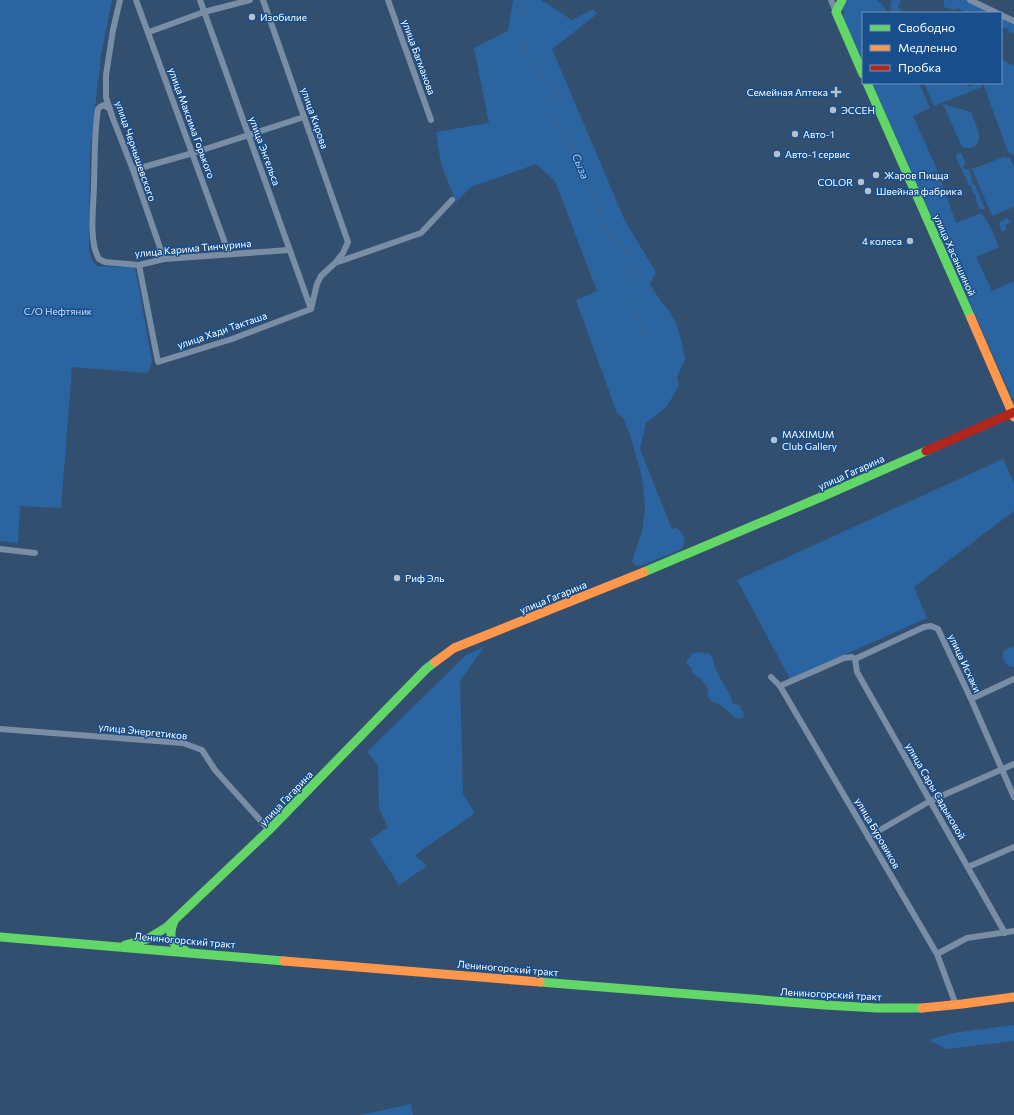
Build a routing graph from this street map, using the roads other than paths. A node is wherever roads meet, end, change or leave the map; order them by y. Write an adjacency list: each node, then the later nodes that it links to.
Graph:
1 (120, 0): 18 (street, улица Чернышевского)
2 (136, 0): 15 (street, улица Максима Горького)
3 (200, 0): 10 (street, улица Энгельса)
4 (250, 0): 10 (street)
5 (263, 0): 19 (street, улица Кирова)
6 (388, 0): 20 (street, улица Багманова)
7 (831, 0): 11 (street)
8 (842, 0): 11 (street)
9 (970, 0): 12 (street)
10 (204, 12): 15 (street); 21 (street, улица Энгельса)
11 (836, 12): 16 (street)
12 (995, 12)
13 (1002, 15): 14 (street)
14 (1014, 21)
15 (149, 32): 22 (street, улица Максима Горького)
16 (862, 72)
17 (867, 84): 31 (street, улица Хасаншиной)
18 (110, 109): 23 (street, улица Чернышевского); 29 (street, улица Карима Тинчурина)
19 (304, 117): 21 (street); 28 (street, улица Кирова)
20 (432, 120)
21 (248, 135): 22 (street); 25 (street, улица Энгельса)
22 (193, 153): 23 (street); 26 (street, улица Максима Горького)
23 (133, 170): 27 (street, улица Чернышевского)
24 (452, 200): 28 (street)
25 (289, 250): 26 (street, улица Карима Тинчурина); 30 (street, улица Энгельса)
26 (229, 254): 27 (street, улица Карима Тинчурина)
27 (164, 259): 29 (street, улица Карима Тинчурина)
28 (335, 263): 30 (street)
29 (139, 265): 30 (street, улица Хади Такташа)
30 (311, 310)
31 (1013, 414): 44 (street, улица Гагарина)
32 (0, 549): 33 (street)
33 (35, 553)
34 (855, 659): 37 (street, улица Исхаки); 38 (street, улица Исхаки); 43 (street, улица Сары Садыковой)
35 (771, 677): 37 (street, улица Буровиков)
36 (1014, 679): 38 (street)
37 (780, 686): 45 (street, улица Буровиков)
38 (971, 699): 41 (street, улица Исхаки)
39 (0, 729): 44 (street, улица Энергетиков)
40 (1014, 764): 41 (street)
41 (1002, 770): 42 (street, улица Исхаки); 43 (street)
42 (1014, 797)
43 (930, 801): 45 (street); 47 (street, улица Сары Садыковой)
44 (269, 830): 48 (street, улица Гагарина)
45 (868, 837): 54 (street, улица Буровиков)
46 (1014, 846): 47 (street)
47 (968, 867): 50 (street, улица Сары Садыковой)
48 (178, 916): 52 (street, улица Гагарина); 53 (street, улица Гагарина)
49 (1014, 931): 50 (street)
50 (1005, 933): 54 (street)
51 (0, 937): 52 (street, Лениногорский тракт)
52 (118, 946): 53 (street, Лениногорский тракт)
53 (187, 952): 56 (street, Лениногорский тракт)
54 (937, 954): 56 (street, улица Буровиков)
55 (1014, 997): 56 (street, Лениногорский тракт)
56 (956, 1005)

